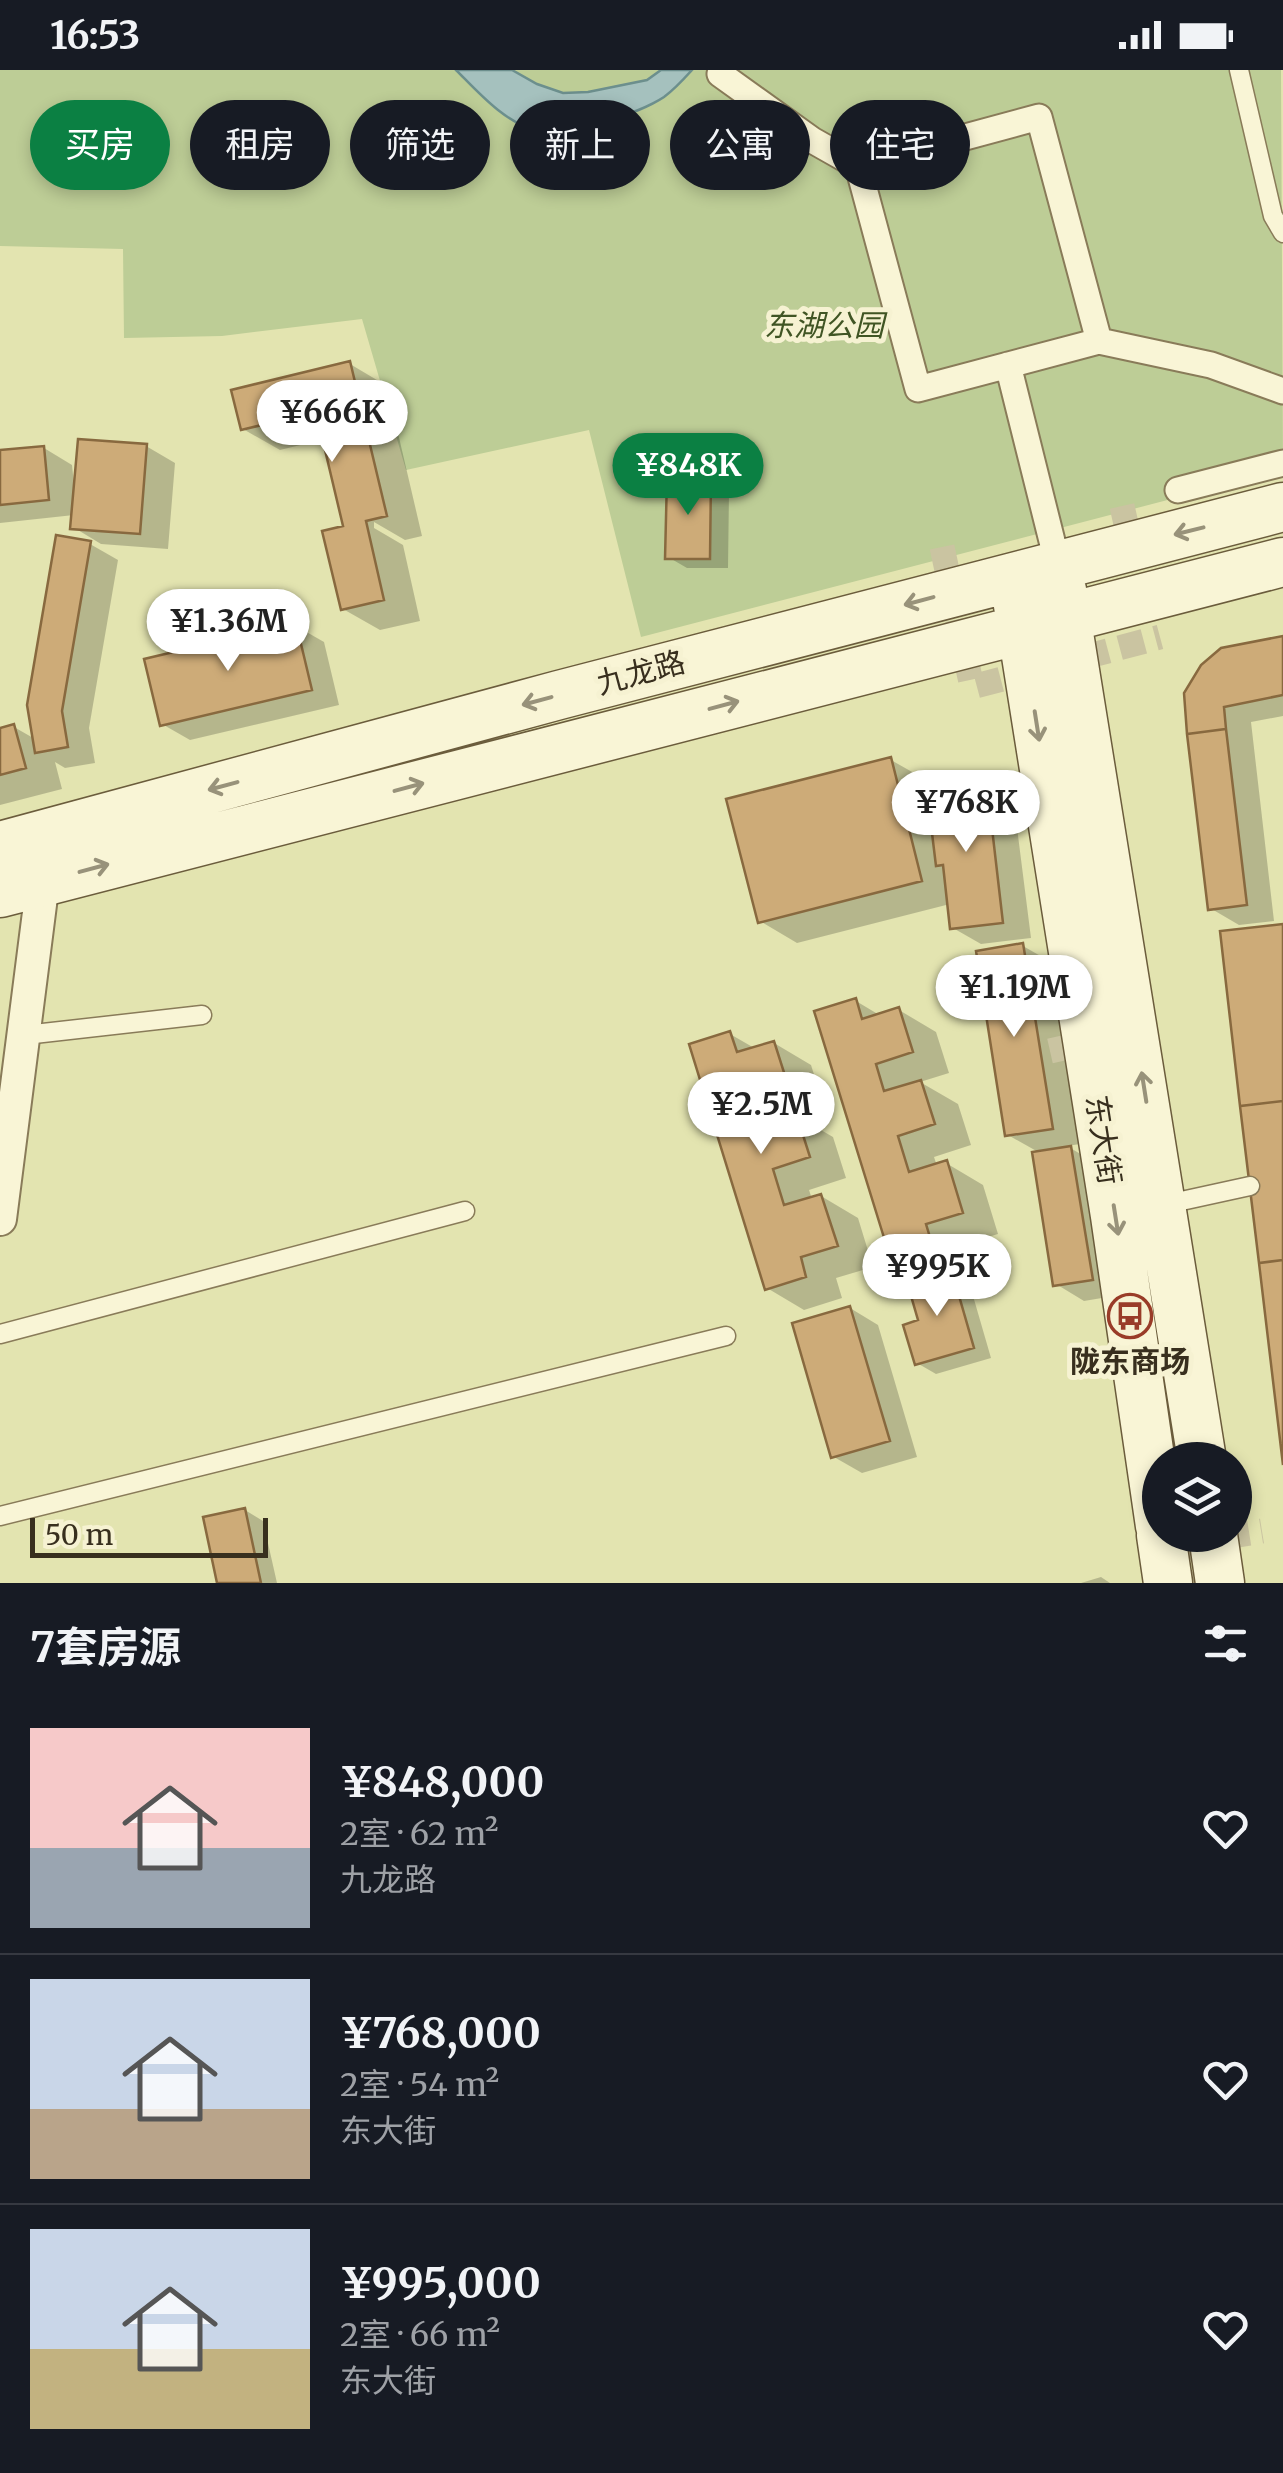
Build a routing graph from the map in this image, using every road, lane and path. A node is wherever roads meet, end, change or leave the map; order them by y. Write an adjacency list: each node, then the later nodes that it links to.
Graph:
1 (1239, 70): 6 (lane)
2 (720, 74): 4 (street)
3 (970, 136): 7 (street)
4 (830, 150)
5 (864, 190): 8 (street)
6 (1283, 233)
7 (1099, 341): 8 (street); 9 (street)
8 (1008, 365): 14 (street)
9 (1283, 392)
10 (1283, 463): 11 (street)
11 (1178, 490)
12 (1283, 507): 14 (main road, 九龙路, one-way to 14)
13 (1283, 562): 15 (main road, 九龙路)
14 (1036, 570): 15 (main road, 东大街); 16 (main road, 九龙路, one-way to 16)
15 (1044, 624): 17 (main road, 九龙路, one-way to 15); 21 (main road, 东大街, one-way to 15); 26 (main road, 东大街, one-way to 26)
16 (0, 846)
17 (22, 887): 19 (street)
18 (202, 1015): 19 (lane)
19 (24, 1035): 23 (street)
20 (1250, 1186): 21 (lane)
21 (1163, 1205): 27 (main road, 东大街)
22 (466, 1211): 24 (lane)
23 (0, 1219)
24 (0, 1334)
25 (726, 1336): 28 (lane)
26 (1148, 1442)
27 (1199, 1442)
28 (0, 1516)
29 (1163, 1552): 31 (main road)
30 (1215, 1552): 32 (main road)
31 (1168, 1583)
32 (1220, 1583)

